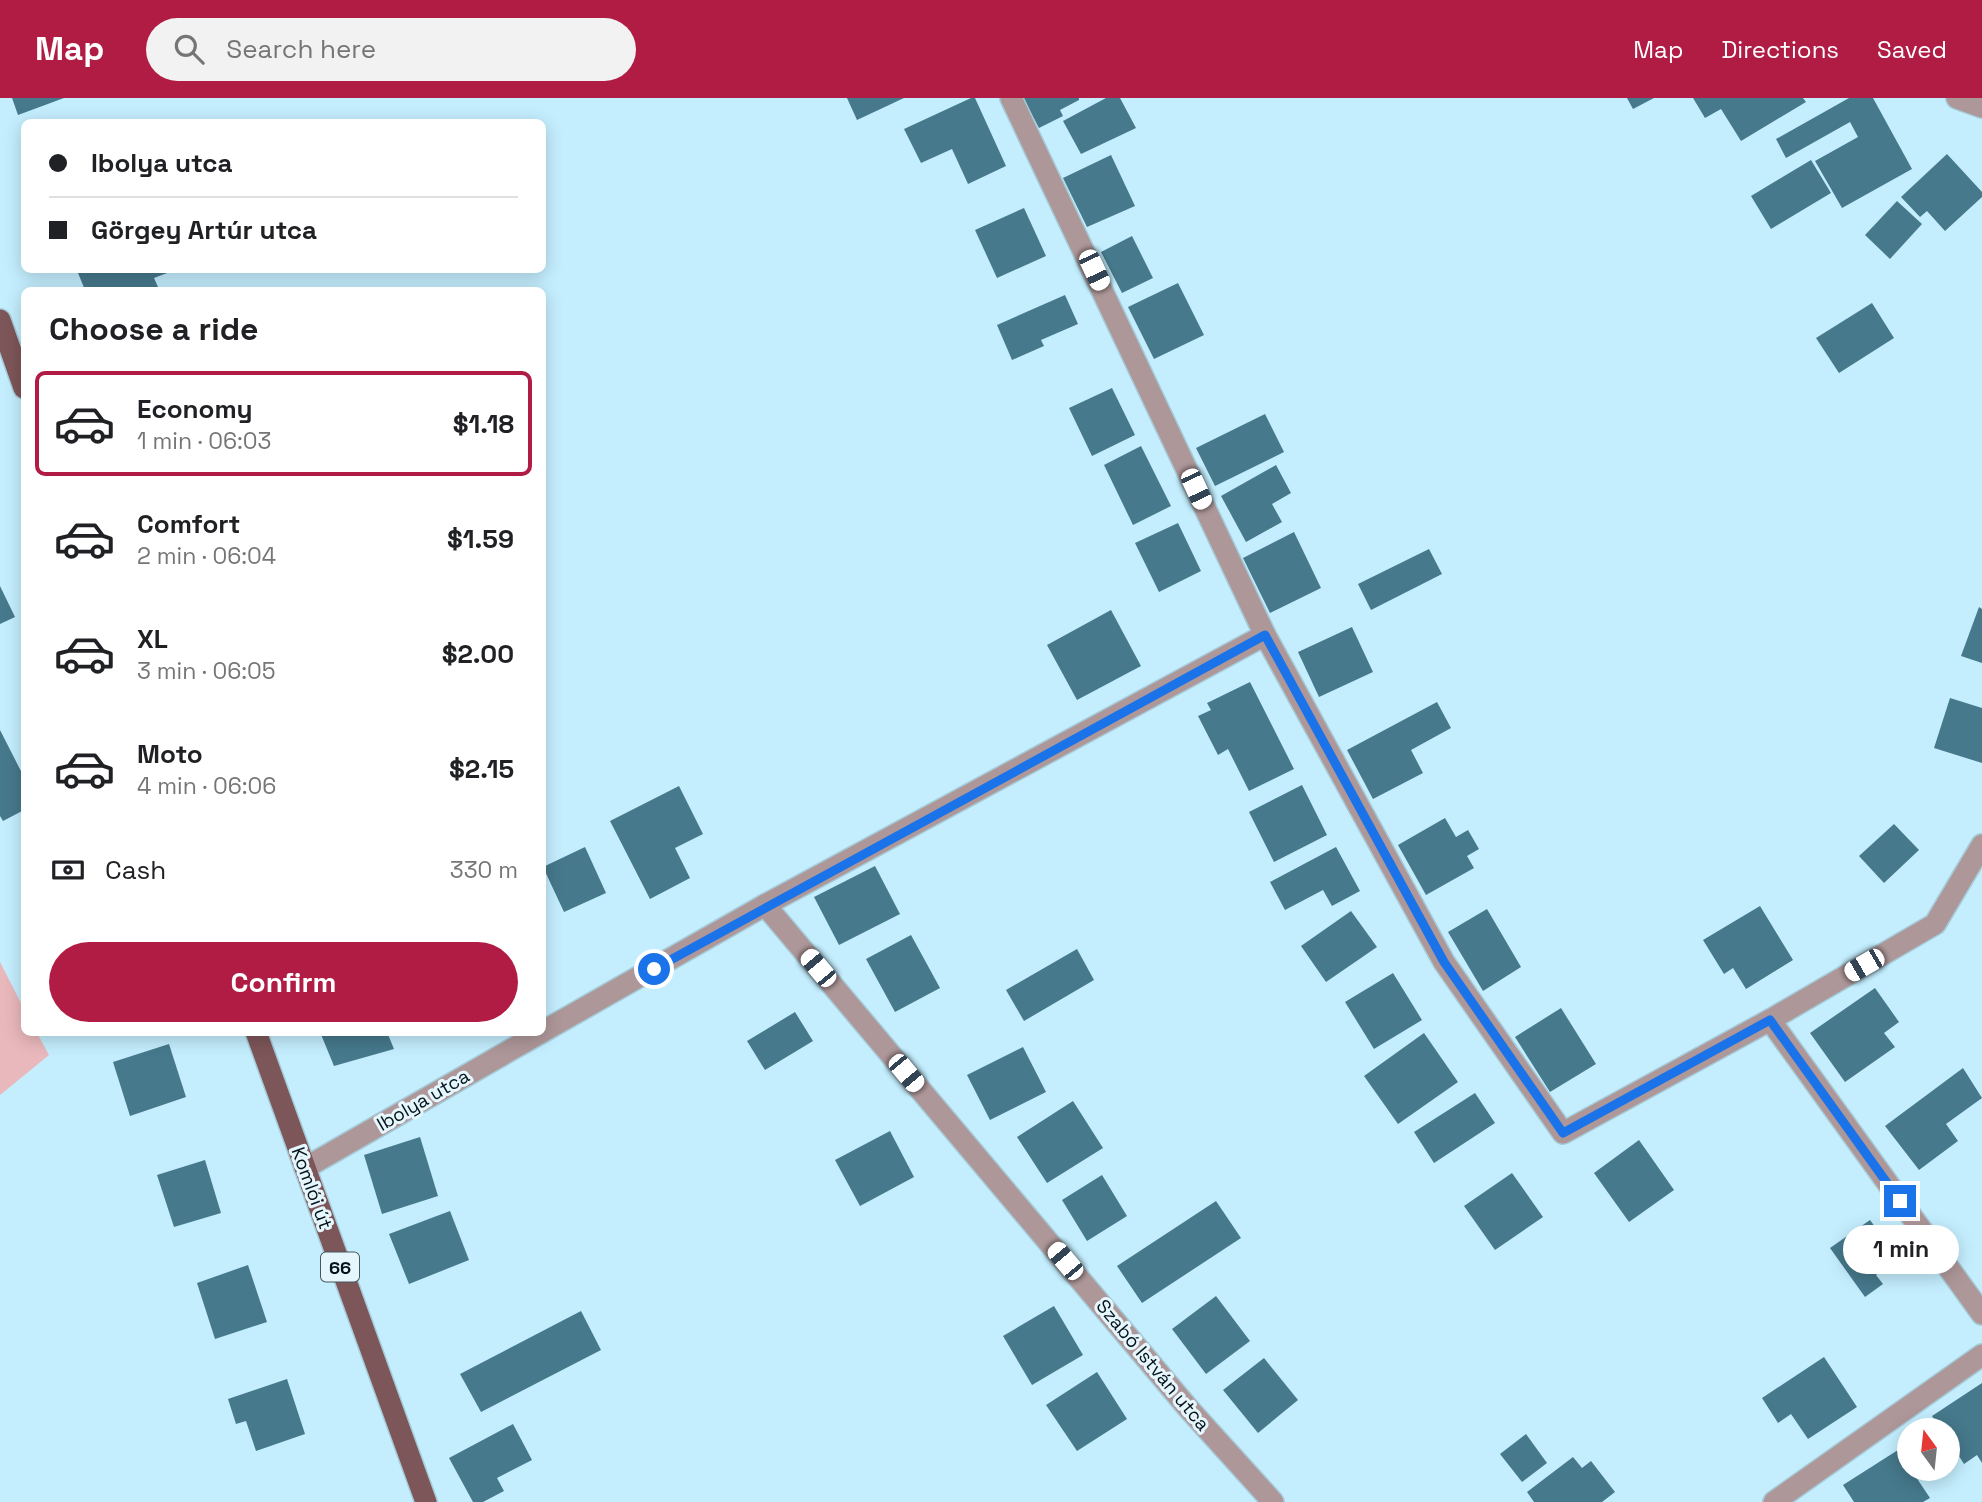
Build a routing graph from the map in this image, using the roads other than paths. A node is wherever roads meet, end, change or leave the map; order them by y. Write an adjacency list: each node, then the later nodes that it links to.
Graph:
1 (1011, 98): 6 (street)
2 (1957, 98): 3 (street)
3 (1982, 107)
4 (0, 320): 5 (main road)
5 (21, 380)
6 (1265, 635): 8 (street, Ibolya utca); 9 (street)
7 (1982, 845): 9 (street)
8 (765, 905): 10 (street, Ibolya utca); 17 (street, Szabó István utca)
9 (1770, 1020): 14 (street)
10 (546, 1030)
11 (257, 1036): 13 (main road, Komlói út / 66)
12 (535, 1036): 13 (street, Ibolya utca)
13 (305, 1168): 16 (main road, Komlói út / 66)
14 (1982, 1314)
15 (1982, 1355): 18 (street)
16 (426, 1502)
17 (1273, 1502)
18 (1774, 1502)

